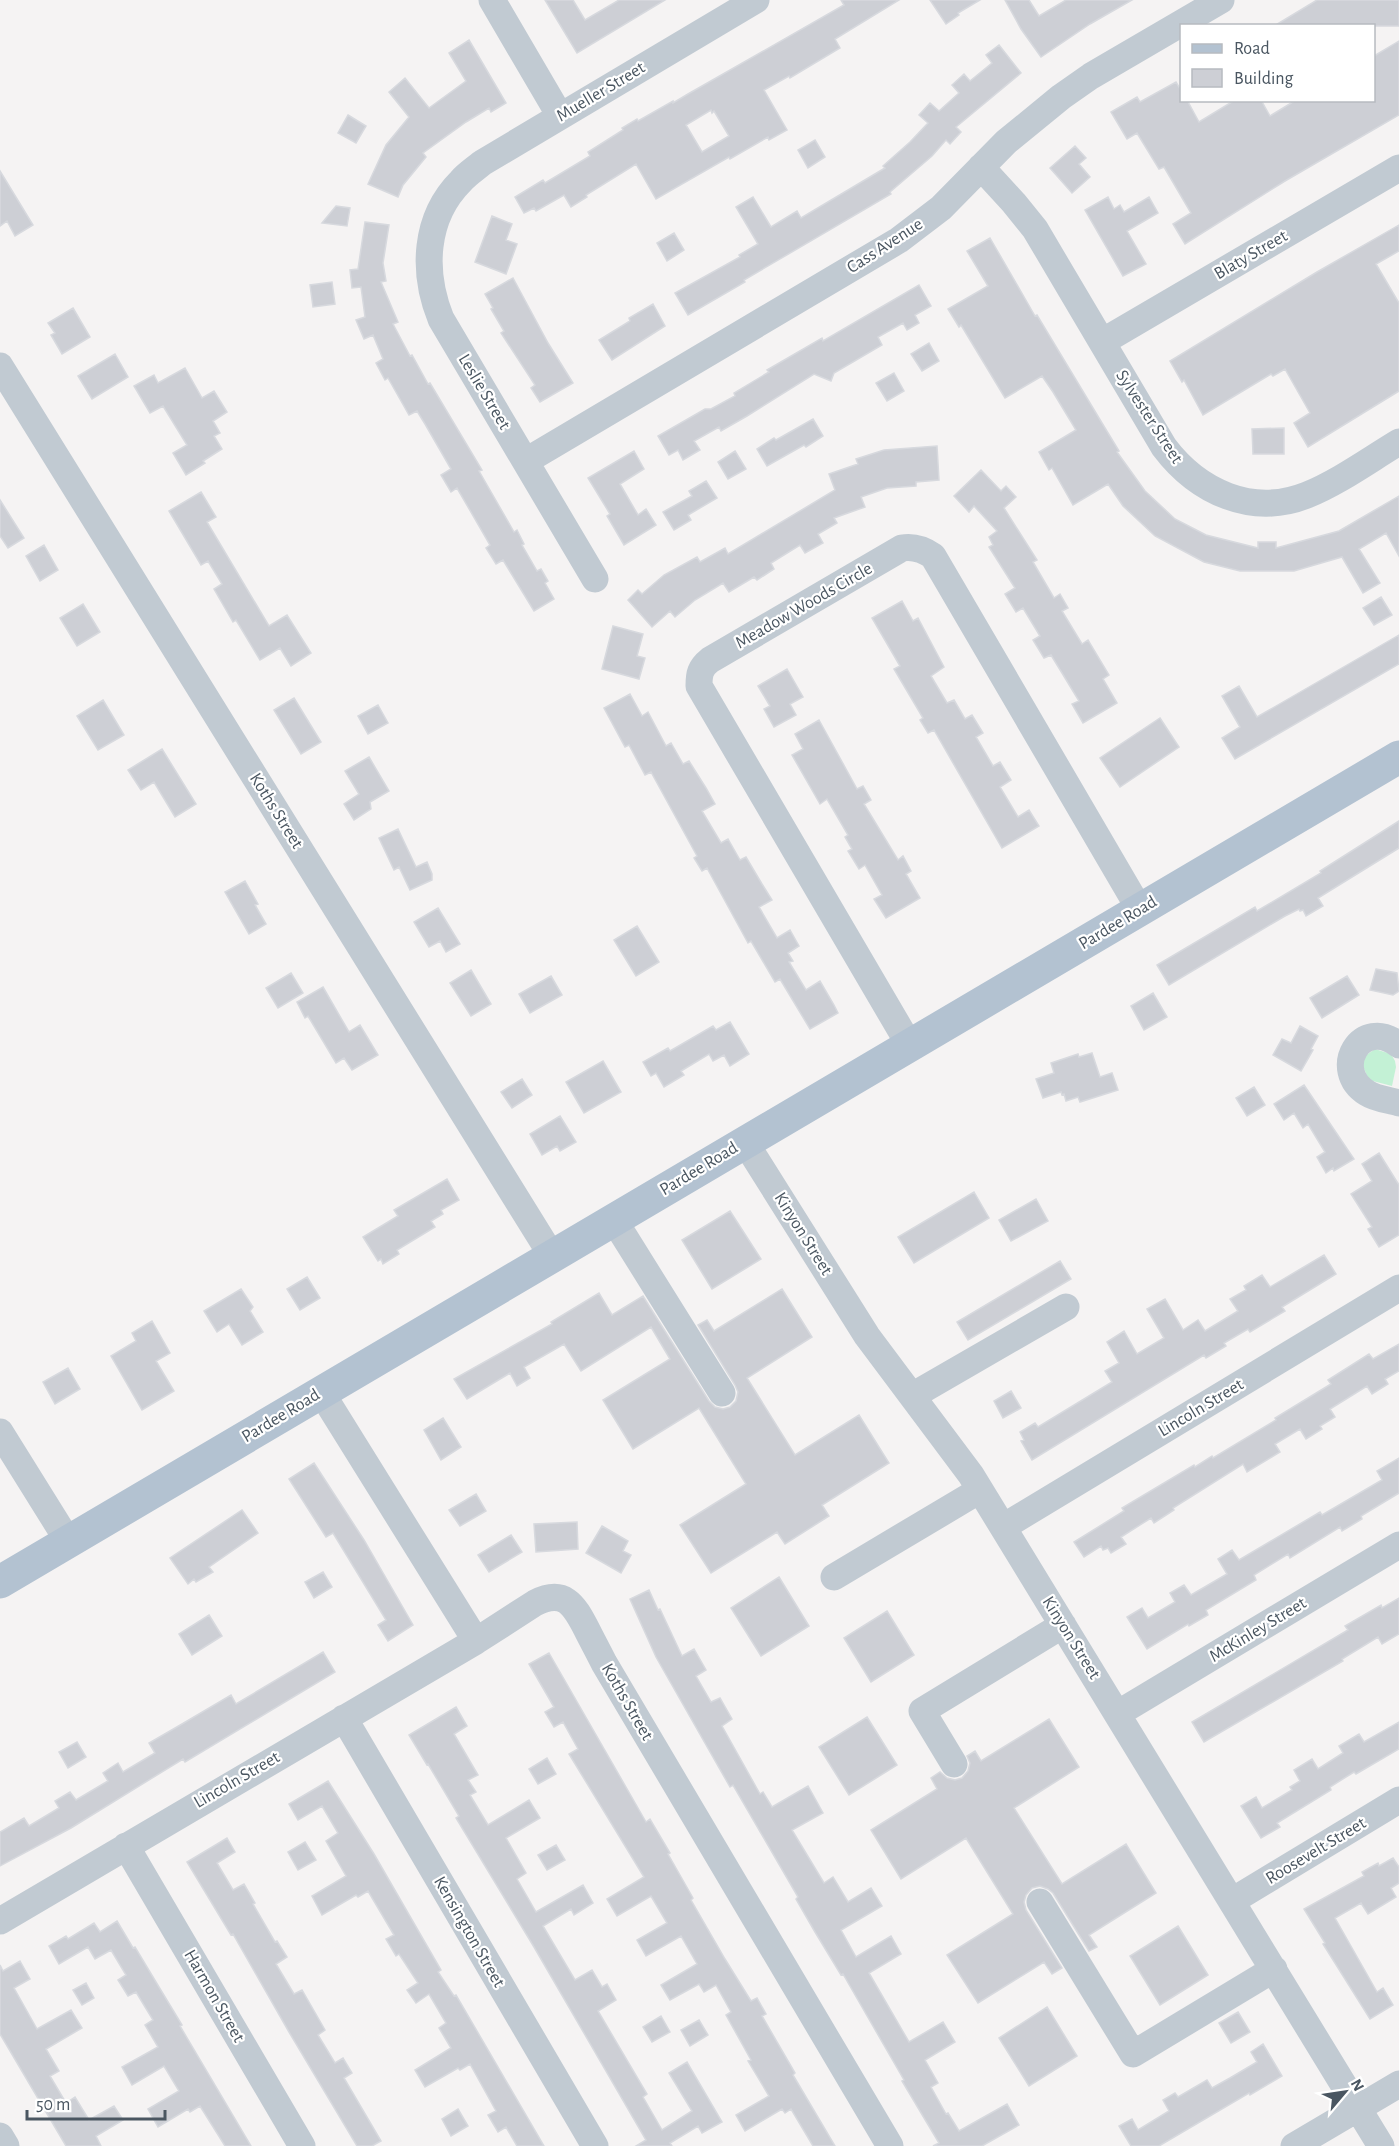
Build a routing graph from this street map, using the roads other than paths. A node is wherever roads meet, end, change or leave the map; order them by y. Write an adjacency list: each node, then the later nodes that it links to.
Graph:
1 (492, 0): 4 (street)
2 (756, 0): 4 (street, Mueller Street)
3 (1221, 0): 5 (street, Cass Avenue)
4 (560, 116): 7 (street, Mueller Street)
5 (981, 167): 8 (street, Sylvester Street); 11 (street, Cass Avenue)
6 (1399, 168): 8 (street, Blaty Street)
7 (451, 192): 11 (street, Leslie Street)
8 (1102, 342): 10 (street, Sylvester Street)
9 (0, 366): 20 (street, Koths Street)
10 (1399, 442)
11 (526, 461): 12 (street, Leslie Street)
12 (595, 579)
13 (1399, 757): 14 (main road, Pardee Road)
14 (1140, 910): 16 (main road, Pardee Road); 16 (street, Meadow Woods Circle)
15 (1399, 1045): 17 (street)
16 (910, 1046): 18 (main road, Pardee Road)
17 (1399, 1103)
18 (745, 1142): 19 (main road, Pardee Road); 25 (street, Kinyon Street)
19 (614, 1220): 20 (main road, Pardee Road); 24 (street)
20 (552, 1256): 23 (main road, Pardee Road)
21 (1399, 1288): 28 (street, Lincoln Street)
22 (1066, 1307): 25 (street)
23 (321, 1392): 29 (main road, Pardee Road); 34 (street)
24 (722, 1393)
25 (912, 1396): 27 (street, Kinyon Street)
26 (0, 1432): 29 (street)
27 (980, 1490): 28 (street, Kinyon Street); 31 (street)
28 (1003, 1527): 33 (street, Kinyon Street)
29 (68, 1541): 32 (main road, Pardee Road)
30 (1399, 1545): 35 (street, McKinley Street)
31 (834, 1577)
32 (0, 1582)
33 (1063, 1625): 35 (street, Kinyon Street); 37 (street)
34 (476, 1641): 36 (street, Lincoln Street); 50 (street, Koths Street)
35 (1117, 1714): 40 (street, Kinyon Street)
36 (344, 1718): 39 (street, Lincoln Street); 49 (street, Kensington Street)
37 (954, 1764)
38 (1399, 1800): 40 (street, Roosevelt Street)
39 (126, 1846): 42 (street, Lincoln Street); 48 (street, Harmon Street)
40 (1232, 1901): 43 (street, Kinyon Street)
41 (1040, 1902): 43 (street)
42 (0, 1921)
43 (1274, 1969): 45 (street, Kinyon Street)
44 (1399, 2084): 45 (street)
45 (1358, 2109): 51 (street); 52 (street, Kinyon Street)
46 (0, 2136): 47 (street)
47 (6, 2146)
48 (302, 2146)
49 (595, 2146)
50 (890, 2146)
51 (1294, 2146)
52 (1381, 2146)

